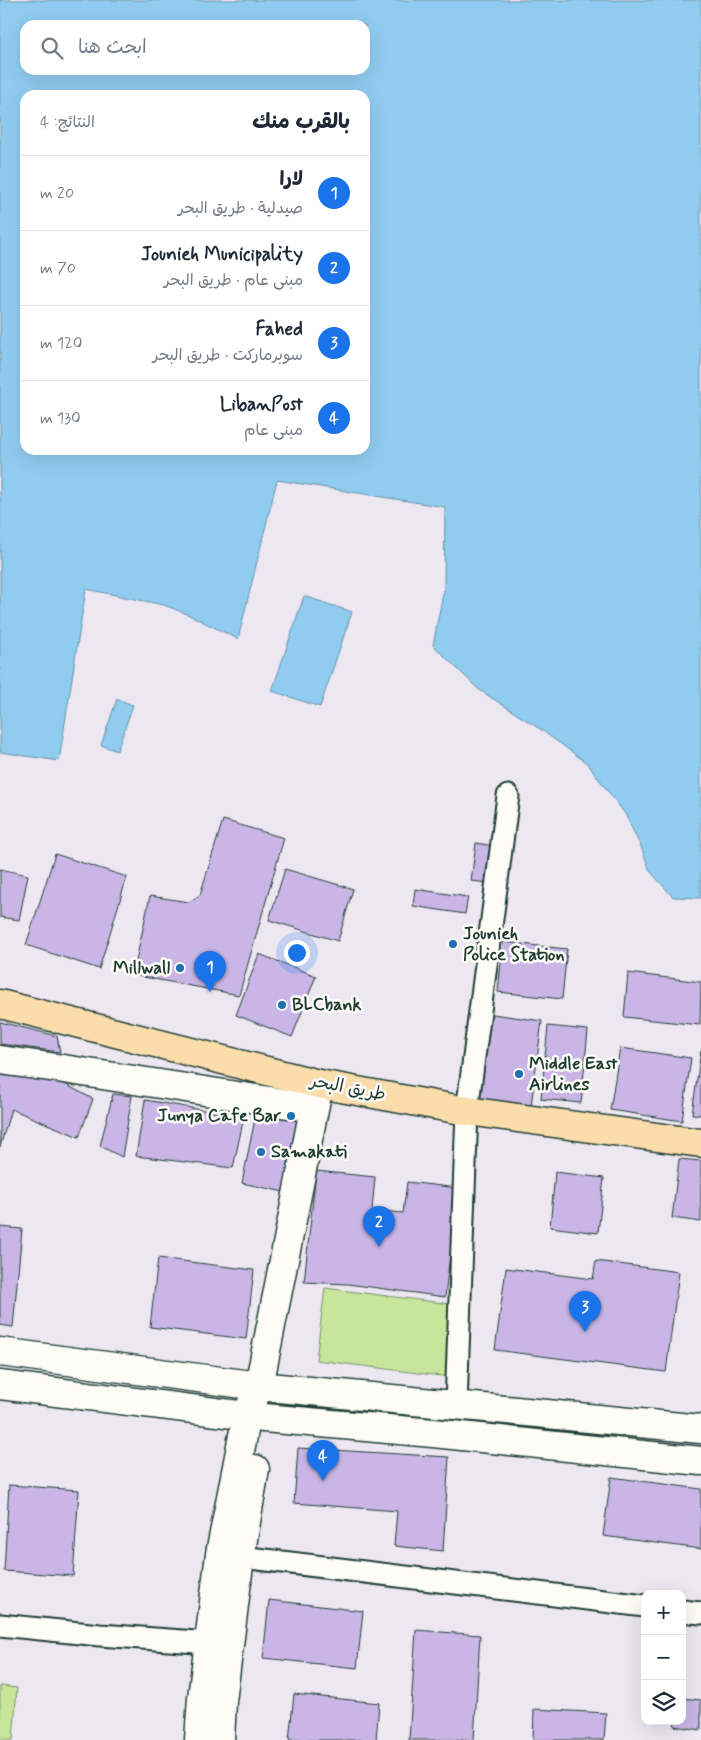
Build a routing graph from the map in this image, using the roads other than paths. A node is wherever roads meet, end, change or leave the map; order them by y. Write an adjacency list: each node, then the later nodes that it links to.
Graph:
1 (508, 796): 5 (street)
2 (0, 1004): 4 (main road, طريق البحر)
3 (0, 1060): 4 (main road, طريق البحر)
4 (316, 1096): 5 (main road, طريق البحر); 9 (main road)
5 (467, 1111): 6 (main road, طريق البحر); 10 (street)
6 (701, 1142)
7 (0, 1352): 9 (main road)
8 (0, 1385): 11 (main road)
9 (259, 1386): 10 (main road); 11 (main road)
10 (456, 1405): 12 (main road)
11 (256, 1416): 13 (main road); 14 (main road)
12 (701, 1429)
13 (701, 1461)
14 (230, 1556): 15 (street); 19 (main road)
15 (641, 1606)
16 (686, 1611): 17 (street)
17 (701, 1613)
18 (0, 1625): 19 (street)
19 (219, 1643): 20 (main road); 21 (main road)
20 (199, 1740)
21 (220, 1740)

